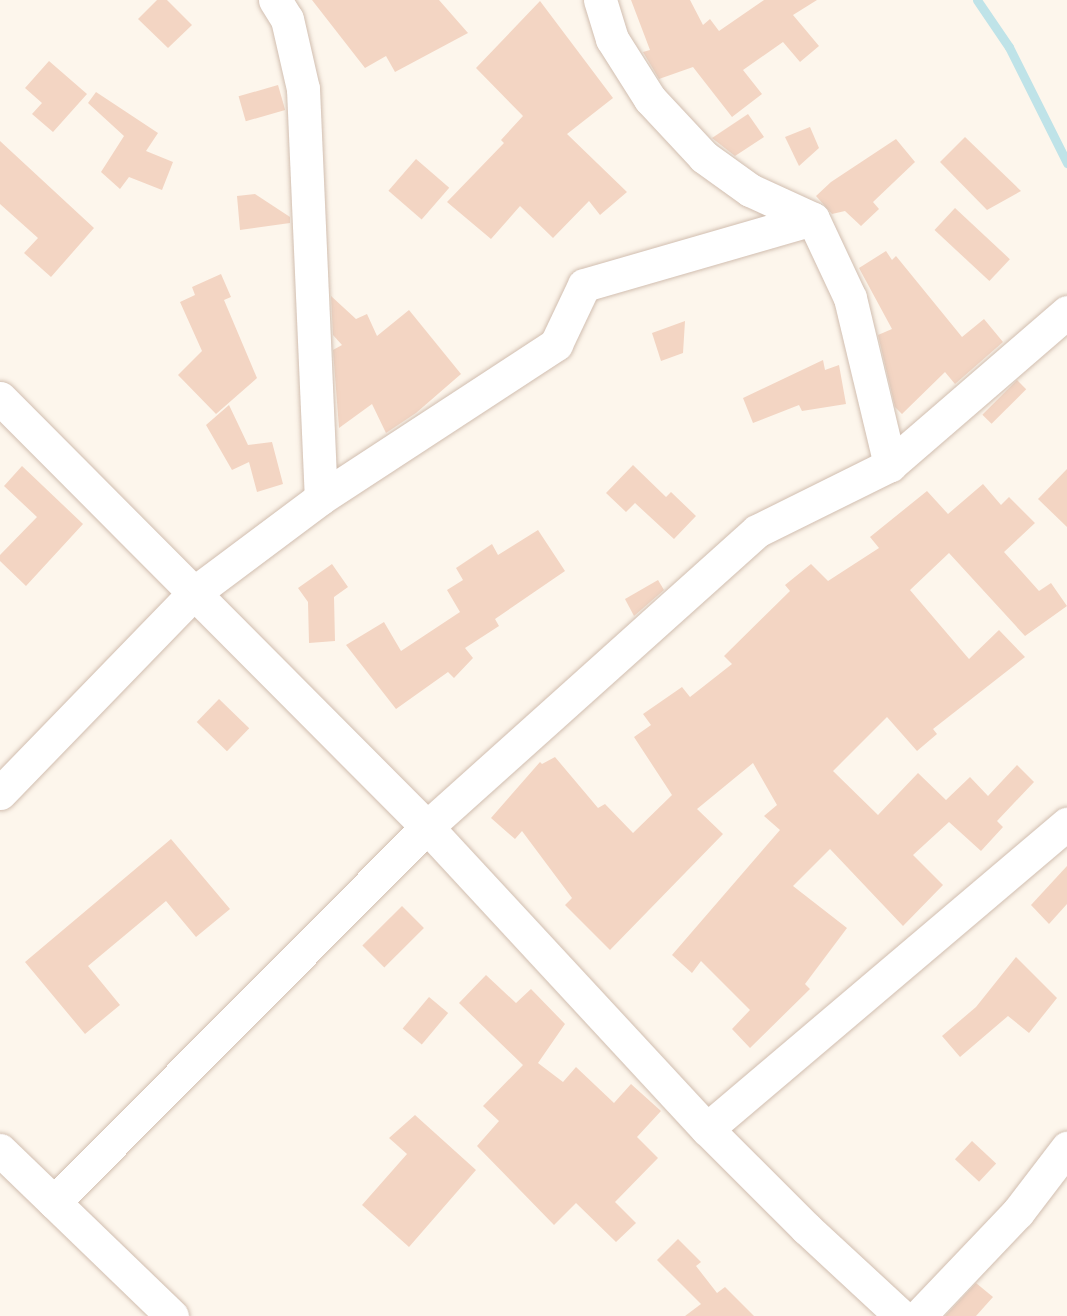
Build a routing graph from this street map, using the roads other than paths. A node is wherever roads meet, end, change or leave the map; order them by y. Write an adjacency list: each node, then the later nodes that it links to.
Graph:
1 (275, 0): 7 (street)
2 (600, 0): 3 (street)
3 (813, 219): 6 (street); 7 (street)
4 (1067, 312): 6 (street)
5 (0, 398): 8 (street)
6 (890, 465): 11 (street)
7 (321, 498): 8 (street)
8 (194, 592): 9 (street); 11 (street)
9 (0, 793)
10 (1067, 824): 12 (street)
11 (427, 827): 12 (street); 15 (street)
12 (708, 1129): 17 (street)
13 (1067, 1148): 18 (street)
14 (2, 1158): 15 (street)
15 (54, 1202): 16 (street)
16 (172, 1316)
17 (901, 1316)
18 (919, 1316)

